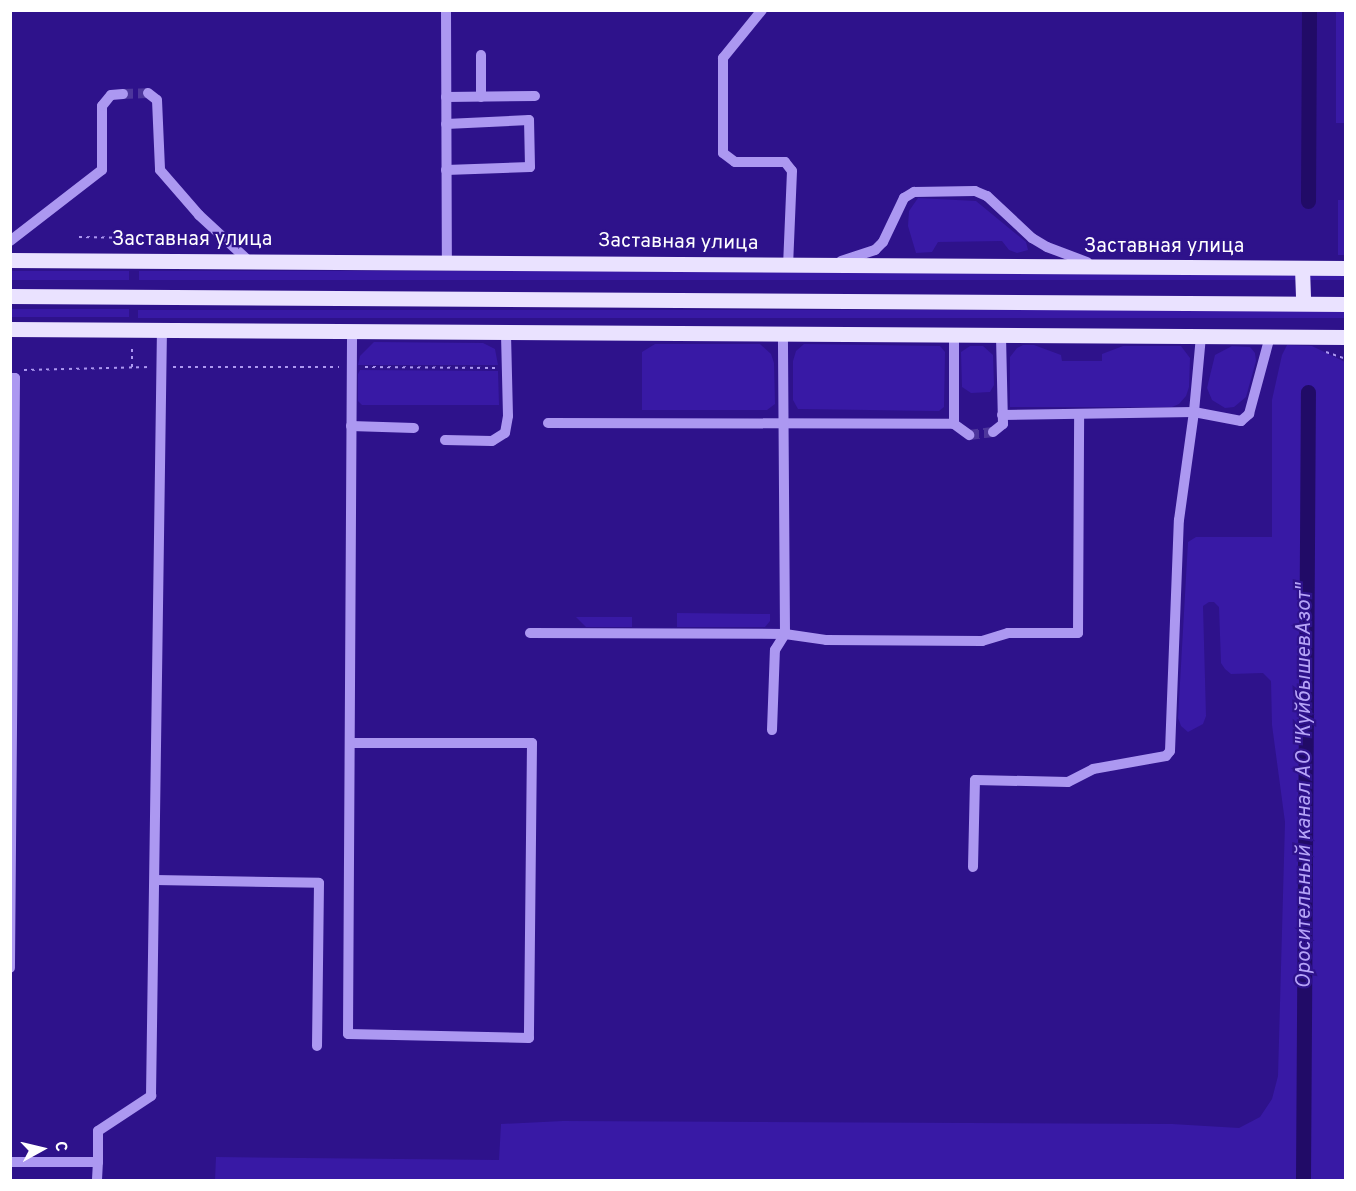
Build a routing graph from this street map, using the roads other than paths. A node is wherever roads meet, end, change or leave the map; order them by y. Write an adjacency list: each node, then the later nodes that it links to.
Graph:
1 (446, 10): 7 (street)
2 (762, 10): 15 (street)
3 (482, 55): 8 (street)
4 (148, 93): 13 (street)
5 (123, 94): 11 (street)
6 (535, 96): 8 (street)
7 (446, 97): 8 (street); 9 (street)
8 (481, 97)
9 (446, 124): 10 (street); 10 (street)
10 (446, 170): 14 (street)
11 (10, 241)
12 (10, 260): 13 (main road, Заставная улица)
13 (250, 261): 14 (main road, Заставная улица)
14 (447, 262): 15 (main road, Заставная улица)
15 (788, 265): 16 (main road, Заставная улица)
16 (824, 266): 17 (main road, Заставная улица); 17 (street)
17 (1116, 268): 18 (main road, Заставная улица)
18 (1302, 268): 19 (main road, Заставная улица); 21 (main road)
19 (1346, 268)
20 (10, 296): 21 (main road)
21 (1303, 303): 22 (main road)
22 (1346, 304)
23 (10, 329): 24 (main road)
24 (162, 330): 25 (main road); 50 (street)
25 (352, 331): 26 (main road); 40 (street)
26 (506, 332): 27 (main road); 44 (street)
27 (783, 333): 28 (main road); 38 (street)
28 (954, 334): 29 (main road); 39 (street)
29 (1001, 334): 30 (main road); 36 (street)
30 (1201, 336): 31 (main road); 34 (street)
31 (1270, 336): 32 (main road); 34 (street)
32 (1346, 337)
33 (13, 378): 51 (street)
34 (1194, 412): 35 (street); 49 (street)
35 (1079, 414): 36 (street); 46 (street)
36 (1002, 415): 42 (street)
37 (548, 423): 38 (street)
38 (784, 424): 39 (street); 46 (street)
39 (954, 424): 43 (street)
40 (351, 426): 41 (street); 48 (street)
41 (414, 428)
42 (993, 432)
43 (969, 435)
44 (445, 440)
45 (530, 633): 46 (street)
46 (784, 634): 47 (street)
47 (772, 730)
48 (350, 743): 48 (street)
49 (973, 867)
50 (155, 880): 52 (street); 54 (street)
51 (10, 969)
52 (317, 1046)
53 (10, 1162): 54 (street)
54 (98, 1162): 55 (street)
55 (98, 1180)

